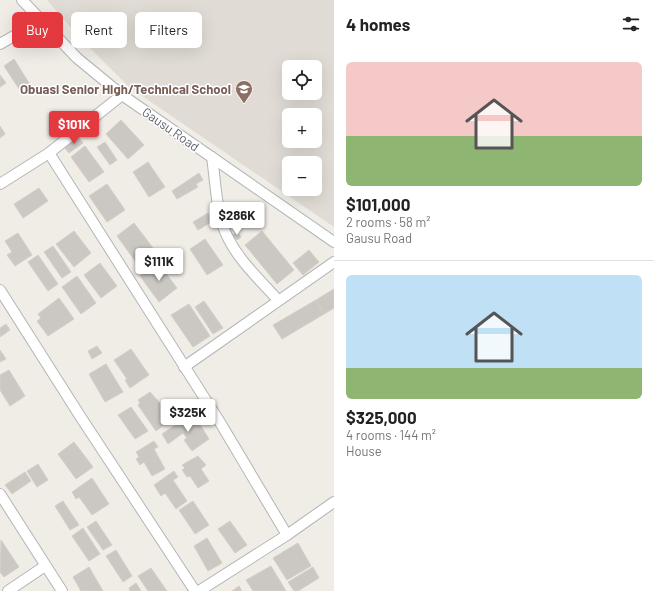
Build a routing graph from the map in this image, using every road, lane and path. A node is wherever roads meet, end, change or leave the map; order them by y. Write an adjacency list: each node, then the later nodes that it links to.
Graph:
1 (22, 0): 2 (street, Gausu Road)
2 (33, 12)
3 (12, 37): 4 (street)
4 (0, 44)
5 (63, 44): 6 (street, Gausu Road)
6 (122, 95): 7 (street); 8 (street, Gausu Road)
7 (50, 153): 9 (street); 14 (street)
8 (212, 158): 10 (street, Gausu Road); 13 (street)
9 (0, 184)
10 (334, 242)
11 (334, 262): 13 (street)
12 (0, 290): 21 (street)
13 (278, 300): 14 (street)
14 (184, 367): 17 (street)
15 (0, 494): 18 (street)
16 (334, 502): 17 (street)
17 (287, 535): 22 (street)
18 (46, 566): 19 (street); 20 (street)
19 (8, 591)
20 (62, 591)
21 (195, 591)
22 (198, 591)

